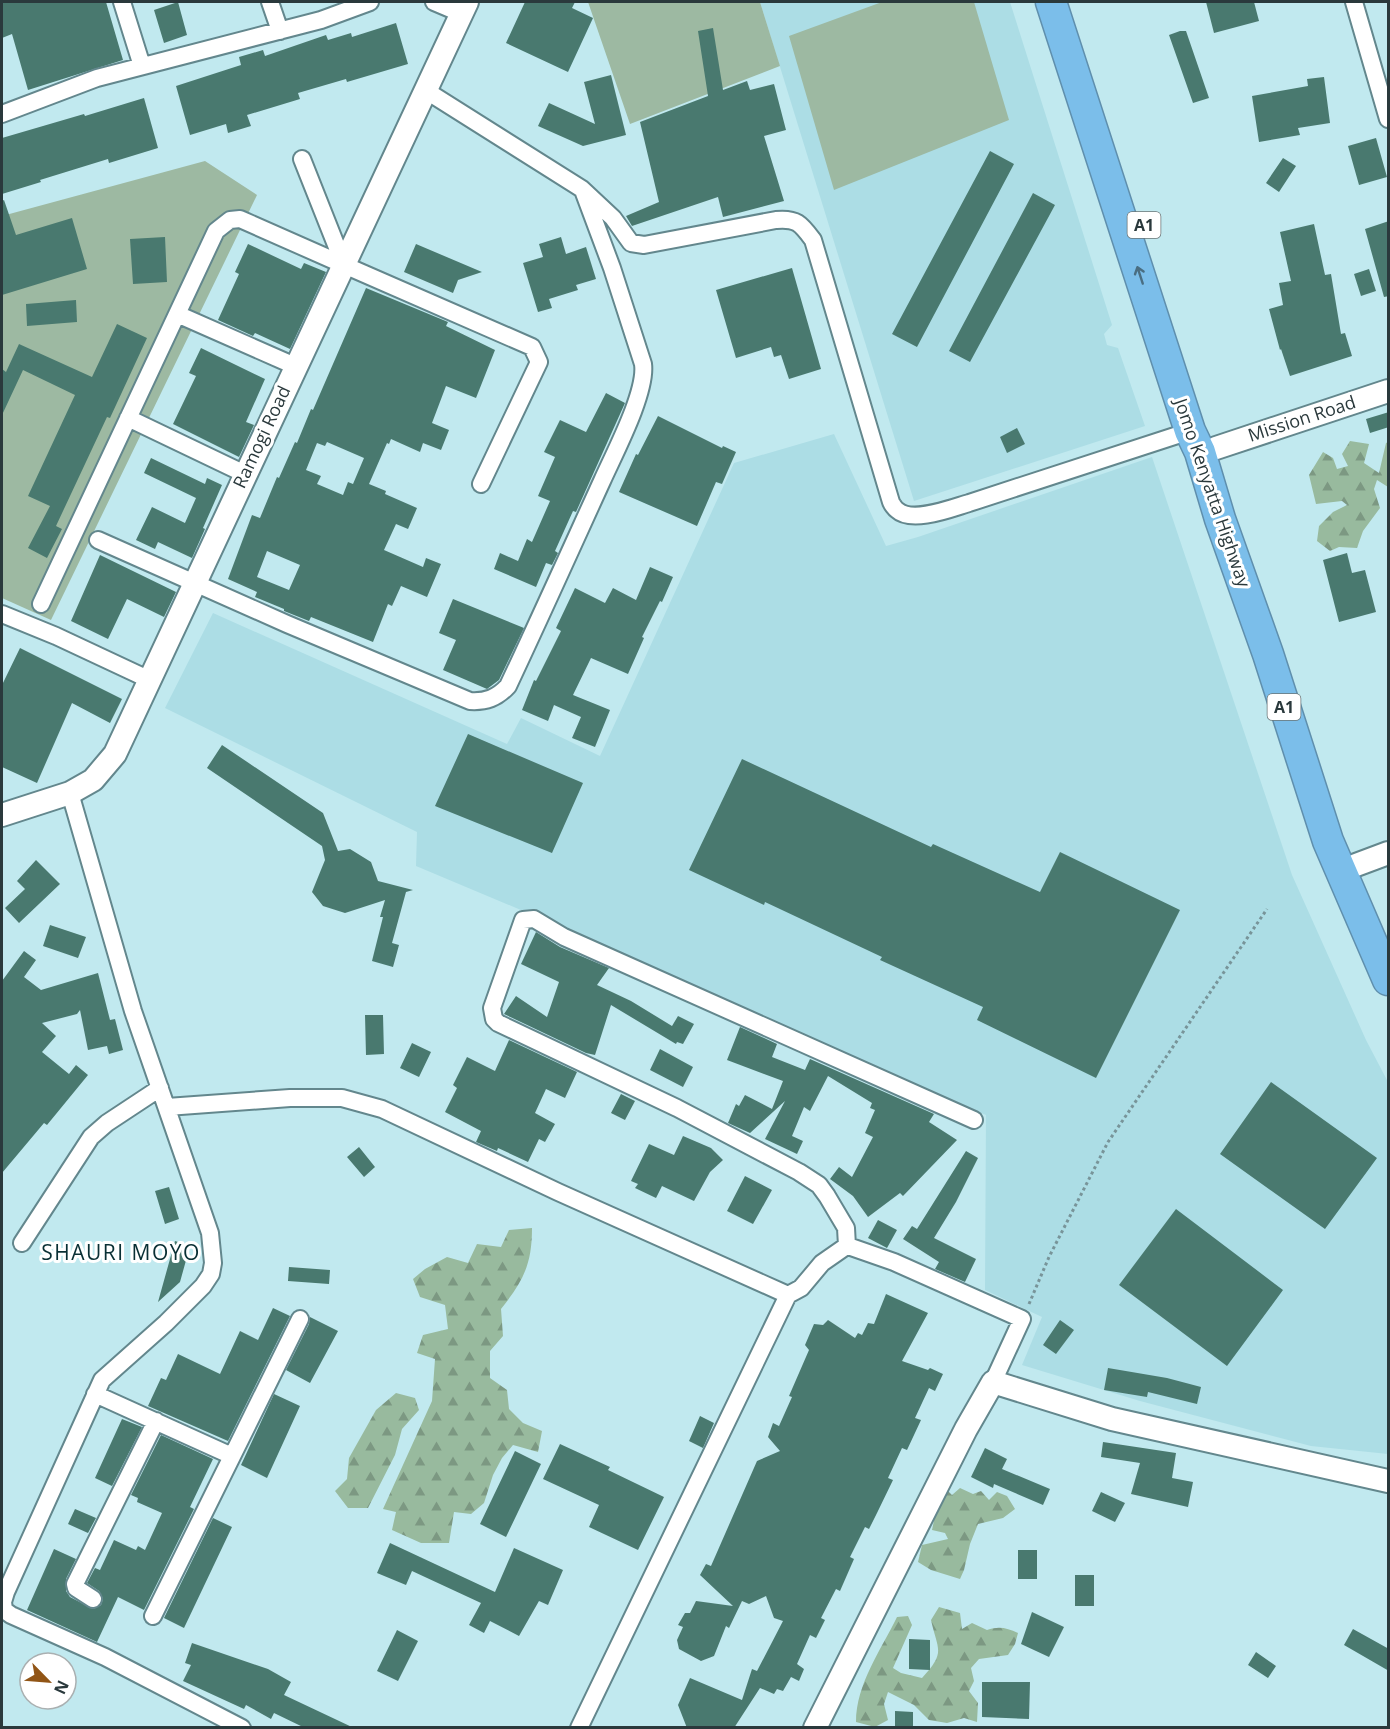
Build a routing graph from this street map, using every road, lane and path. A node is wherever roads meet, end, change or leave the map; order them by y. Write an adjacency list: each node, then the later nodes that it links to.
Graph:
1 (122, 2): 10 (street)
2 (270, 2): 9 (street)
3 (370, 2): 9 (street)
4 (434, 2): 8 (street)
5 (1051, 2): 21 (highway, Jomo Kenyatta Highway / A1, one-way to 5)
6 (1071, 2): 21 (highway, Jomo Kenyatta Highway / A1)
7 (1354, 2): 13 (street)
8 (464, 7): 11 (street, Ramogi Road)
9 (280, 31): 10 (street)
10 (142, 66): 12 (street)
11 (425, 90): 15 (street); 16 (street, Ramogi Road)
12 (2, 114)
13 (1389, 119)
14 (302, 159): 16 (street)
15 (582, 189): 21 (street); 25 (street)
16 (344, 265): 17 (street); 18 (street, Ramogi Road); 23 (street)
17 (177, 314): 18 (street); 20 (street)
18 (295, 366): 22 (street, Ramogi Road)
19 (1389, 391): 21 (street, Mission Road)
20 (128, 418): 22 (street); 26 (street)
21 (1202, 444): 32 (highway, Jomo Kenyatta Highway / A1); 35 (highway, Jomo Kenyatta Highway / A1)
22 (245, 474): 25 (street, Ramogi Road)
23 (481, 484)
24 (99, 540): 25 (street)
25 (195, 582): 28 (street, Ramogi Road)
26 (41, 604)
27 (2, 614): 28 (street)
28 (150, 680): 29 (street, Ramogi Road)
29 (70, 793): 30 (street, Ramogi Road); 36 (street)
30 (2, 815)
31 (1389, 853): 32 (street)
32 (1356, 865): 34 (highway, Jomo Kenyatta Highway / A1)
33 (1267, 909): 43 (path)
34 (1389, 951)
35 (1389, 980)
36 (160, 1088): 37 (street); 39 (street)
37 (167, 1107): 41 (street); 45 (street)
38 (974, 1120): 40 (street)
39 (22, 1243)
40 (848, 1246): 41 (street); 43 (street)
41 (788, 1295): 52 (street)
42 (300, 1319): 47 (street)
43 (1022, 1319): 44 (street)
44 (993, 1382): 48 (street); 53 (street)
45 (95, 1394): 46 (street); 51 (street)
46 (156, 1421): 47 (street); 49 (street)
47 (232, 1456): 50 (street)
48 (1389, 1481)
49 (93, 1599)
50 (153, 1616)
51 (242, 1728)
52 (579, 1728)
53 (815, 1728)

